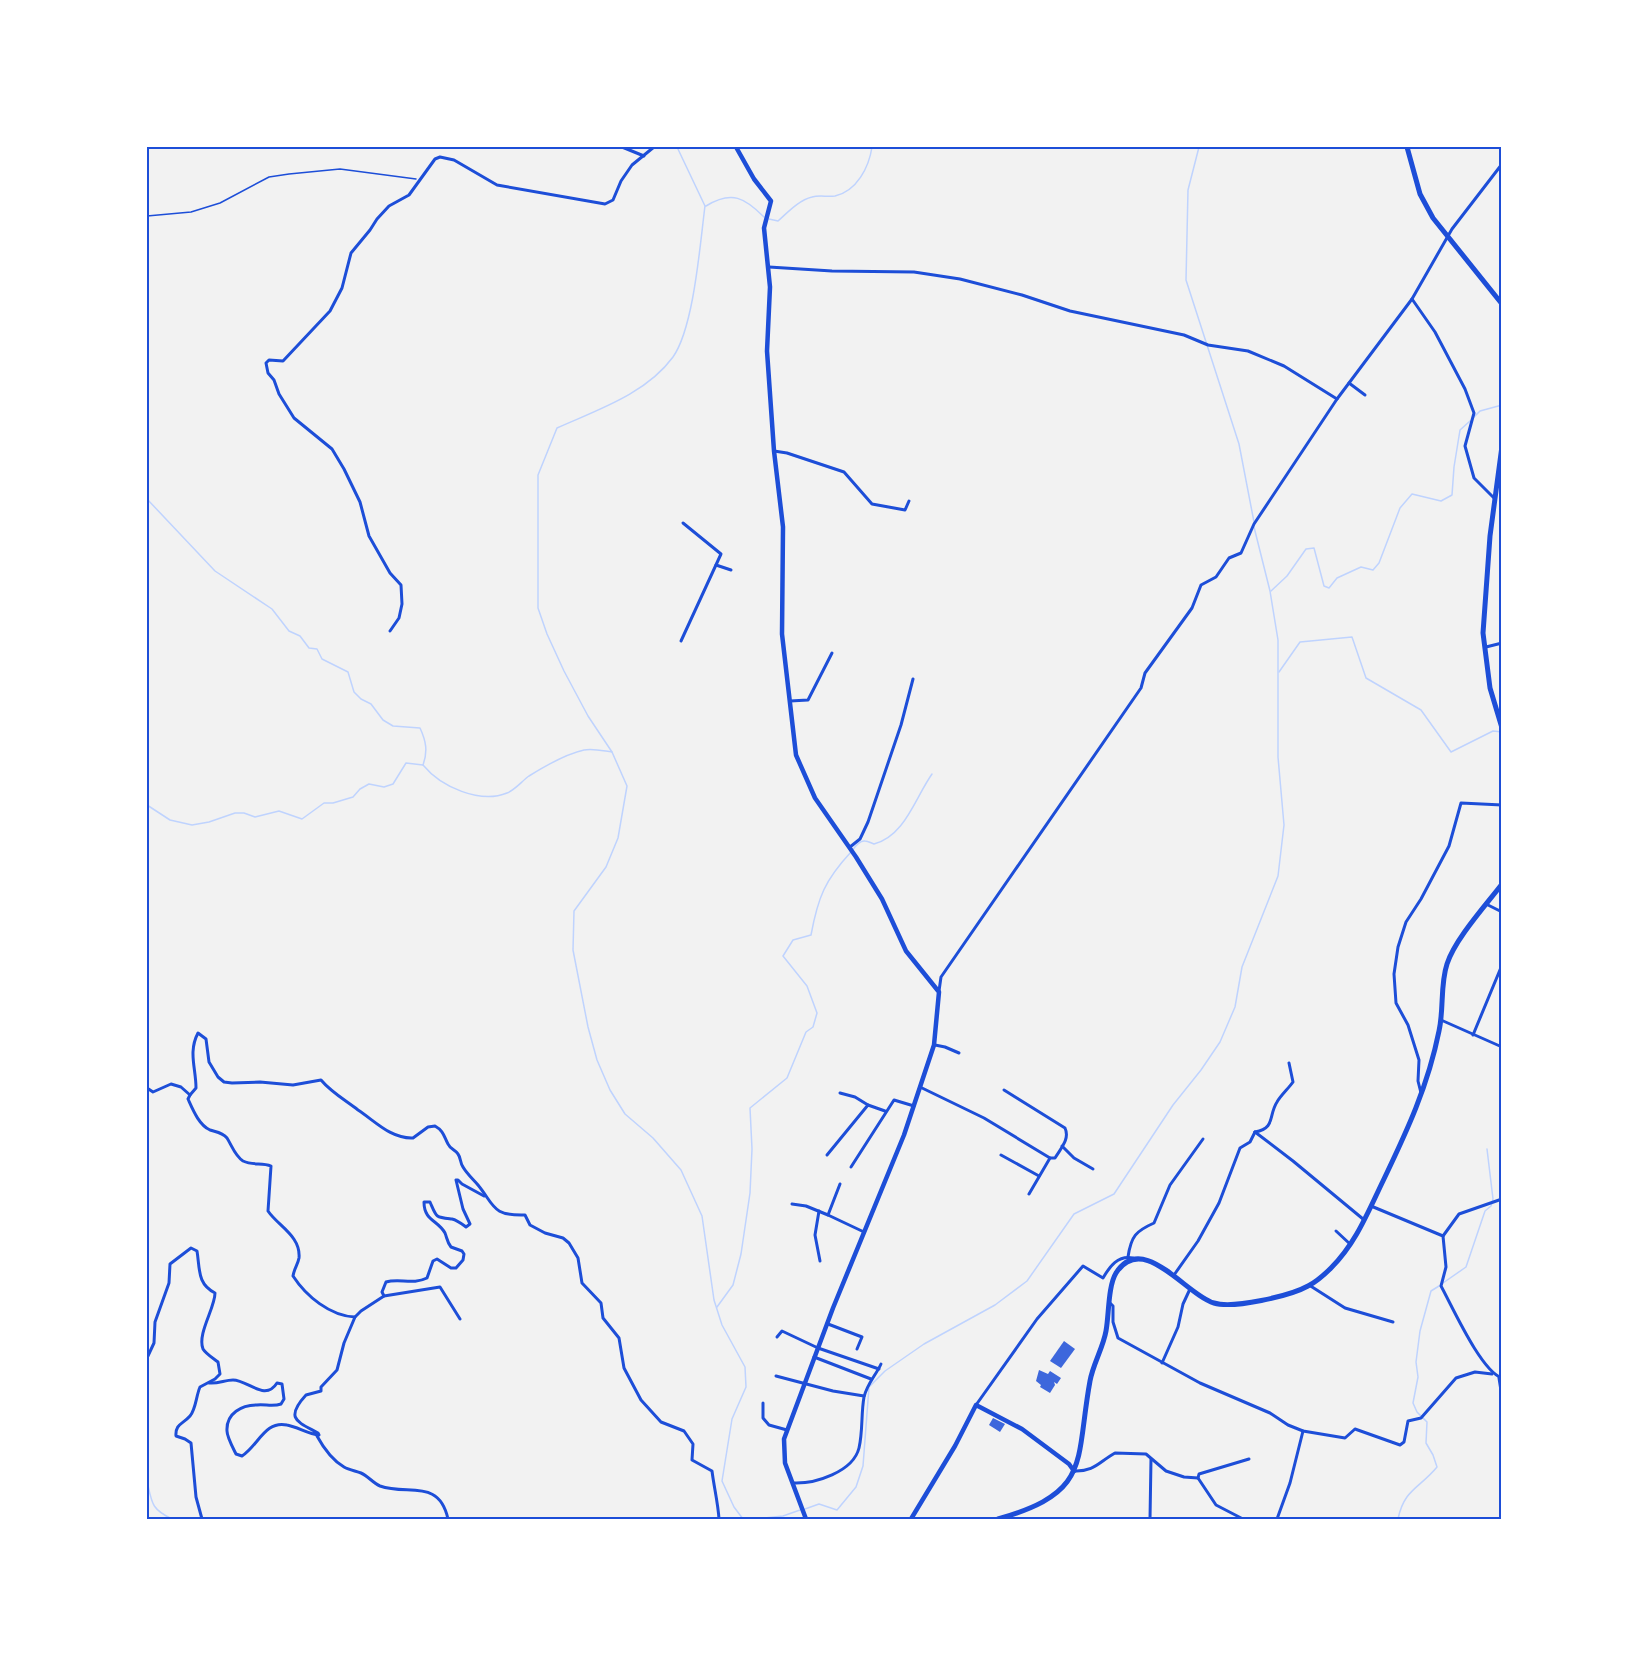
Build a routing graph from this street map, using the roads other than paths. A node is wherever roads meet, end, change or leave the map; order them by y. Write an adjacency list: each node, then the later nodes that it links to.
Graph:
1 (622, 147): 5 (street)
2 (654, 147): 5 (street)
3 (736, 147): 8 (main road)
4 (1407, 147): 7 (highway)
5 (644, 156): 22 (street)
6 (1502, 164): 7 (street)
7 (1448, 239): 9 (street); 10 (highway)
8 (768, 267): 13 (street); 15 (main road)
9 (1412, 299): 11 (street); 17 (street)
10 (1502, 304)
11 (1349, 383): 12 (street); 13 (street)
12 (1365, 394)
13 (1337, 399): 36 (street)
14 (1502, 446): 16 (highway)
15 (774, 452): 18 (street); 28 (main road)
16 (1502, 452): 17 (highway)
17 (1495, 499): 25 (highway)
18 (909, 501)
19 (682, 523): 20 (street)
20 (716, 565): 21 (street); 23 (street)
21 (731, 570)
22 (390, 631)
23 (681, 641)
24 (1502, 643): 25 (street)
25 (1485, 647): 29 (highway)
26 (832, 653): 28 (street)
27 (913, 679): 31 (street)
28 (789, 702): 31 (main road)
29 (1502, 728)
30 (1502, 805): 48 (street)
31 (849, 847): 36 (main road)
32 (1502, 884): 33 (highway)
33 (1486, 904): 34 (street); 37 (highway)
34 (1502, 912)
35 (1502, 965): 38 (street)
36 (939, 992): 39 (main road)
37 (1441, 1020): 38 (street); 48 (highway)
38 (1473, 1035): 40 (street)
39 (934, 1045): 41 (street); 43 (main road)
40 (1502, 1047)
41 (959, 1053)
42 (1289, 1063): 52 (street)
43 (920, 1086): 50 (main road); 57 (street)
44 (147, 1088): 47 (street)
45 (1004, 1090): 54 (street)
46 (840, 1093): 49 (street)
47 (190, 1095): 63 (street); 82 (street)
48 (1421, 1095): 66 (highway)
49 (868, 1105): 51 (street); 55 (street)
50 (914, 1106): 51 (street); 71 (main road)
51 (885, 1111): 58 (street)
52 (1255, 1132): 69 (street); 77 (street)
53 (1203, 1139): 74 (street)
54 (1062, 1146): 57 (street); 59 (street)
55 (826, 1155)
56 (1001, 1155): 60 (street)
57 (1050, 1158): 60 (street)
58 (851, 1167)
59 (1094, 1169)
60 (1040, 1176): 62 (street)
61 (840, 1184): 68 (street)
62 (1029, 1194)
63 (485, 1196): 80 (street); 115 (street)
64 (1502, 1199): 72 (street)
65 (792, 1204): 67 (street)
66 (1371, 1206): 69 (highway); 72 (street)
67 (819, 1211): 68 (street); 76 (street)
68 (828, 1215): 71 (street)
69 (1365, 1221): 73 (highway)
70 (1336, 1231): 73 (street)
71 (864, 1232): 85 (main road)
72 (1443, 1236): 94 (street)
73 (1350, 1244): 78 (highway)
74 (1128, 1257): 75 (street); 103 (street)
75 (1136, 1259): 77 (highway); 81 (highway)
76 (820, 1261)
77 (1174, 1276): 79 (highway)
78 (1309, 1285): 79 (highway); 84 (street)
79 (1190, 1289): 91 (street)
80 (384, 1296): 82 (street); 83 (street)
81 (1110, 1303): 91 (street); 109 (highway)
82 (355, 1317): 106 (street)
83 (460, 1319)
84 (1393, 1322)
85 (827, 1324): 87 (main road); 88 (street)
86 (777, 1337): 87 (street)
87 (818, 1347): 89 (main road); 93 (street)
88 (857, 1349)
89 (814, 1357): 97 (street); 99 (main road)
90 (147, 1358): 98 (street)
91 (1162, 1363): 105 (street)
92 (881, 1364): 93 (street)
93 (879, 1369): 97 (street)
94 (1492, 1374): 96 (street); 105 (street)
95 (776, 1376): 99 (street)
96 (1501, 1378): 101 (street)
97 (872, 1379): 100 (street)
98 (209, 1383): 106 (street); 113 (street)
99 (804, 1384): 100 (street); 104 (main road)
100 (864, 1396): 111 (street)
101 (1502, 1397)
102 (763, 1403): 104 (street)
103 (976, 1405): 109 (main road); 116 (main road)
104 (787, 1430): 111 (main road)
105 (1303, 1431): 120 (street)
106 (316, 1436): 114 (street)
107 (1249, 1458): 110 (street)
108 (1151, 1459): 109 (street); 110 (street); 118 (street)
109 (1074, 1471): 117 (highway)
110 (1198, 1478): 119 (street)
111 (792, 1483): 112 (main road)
112 (805, 1518)
113 (202, 1519)
114 (448, 1519)
115 (719, 1519)
116 (911, 1519)
117 (998, 1519)
118 (1150, 1519)
119 (1243, 1519)
120 (1277, 1519)

